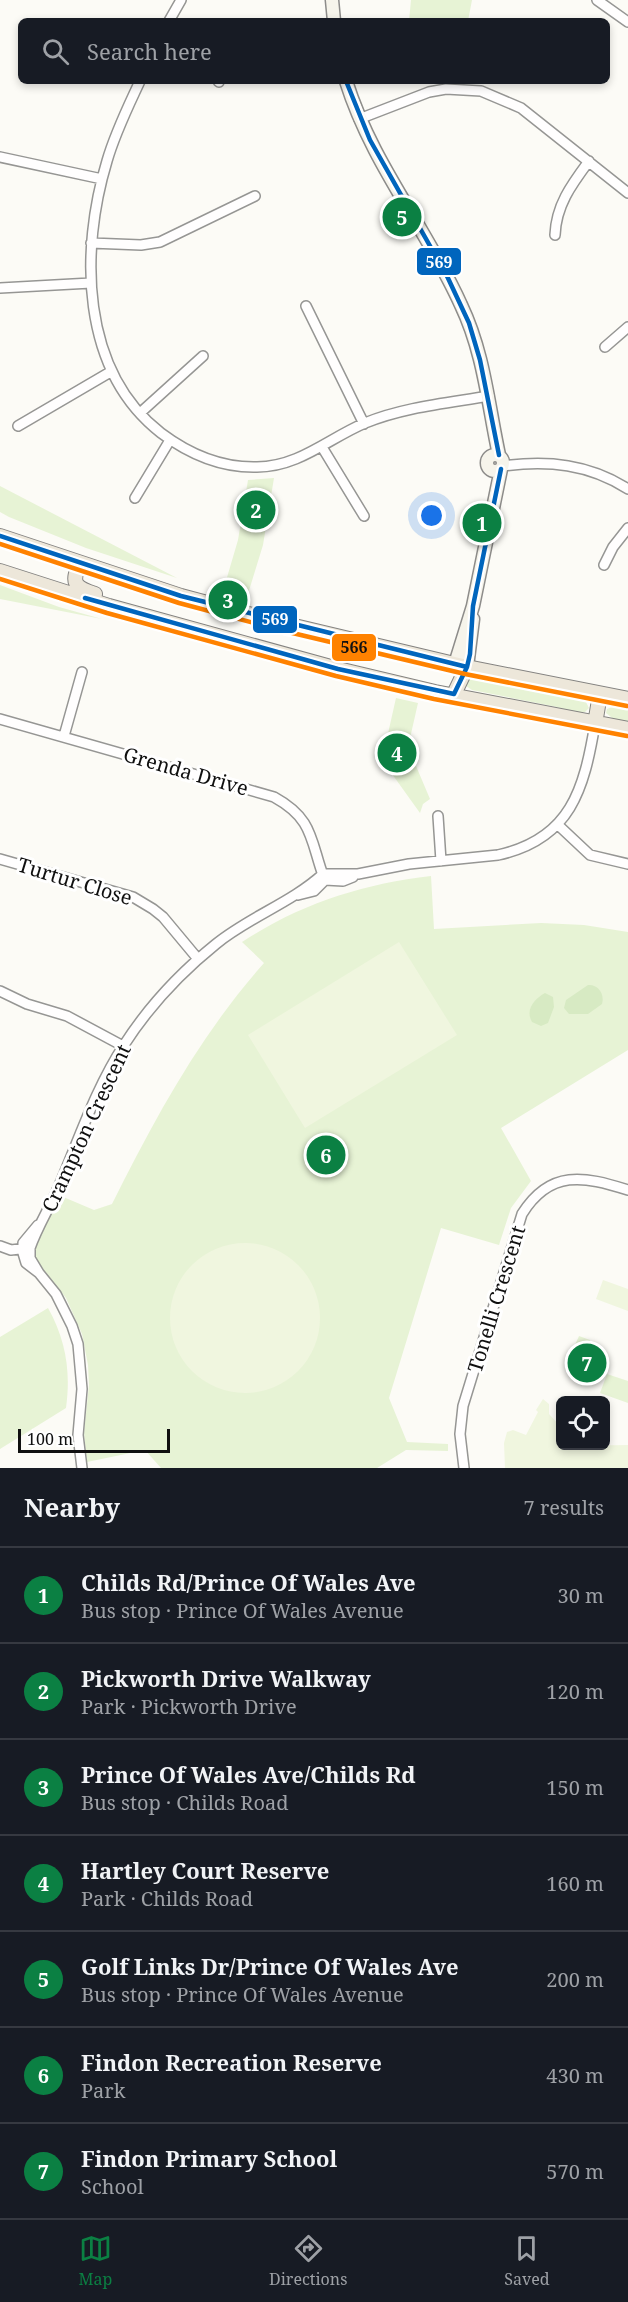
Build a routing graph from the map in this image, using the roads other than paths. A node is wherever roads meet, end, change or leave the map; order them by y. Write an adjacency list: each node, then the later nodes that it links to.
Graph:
1 (181, 0): 4 (street)
2 (332, 0): 5 (street)
3 (597, 0): 6 (street)
4 (171, 18)
5 (334, 18)
6 (628, 22)
7 (138, 84): 12 (street)
8 (347, 84): 9 (street)
9 (360, 119): 11 (street); 24 (street)
10 (0, 157): 12 (street)
11 (589, 161): 13 (street); 15 (street)
12 (102, 179): 16 (street)
13 (628, 193)
14 (255, 196): 16 (street)
15 (555, 235)
16 (91, 243): 17 (street)
17 (92, 284): 18 (street); 23 (street)
18 (0, 288)
19 (306, 306): 26 (street)
20 (628, 327): 21 (street)
21 (605, 347)
22 (202, 356): 25 (street)
23 (112, 371): 25 (street); 27 (street)
24 (489, 396): 26 (street); 30 (street)
25 (140, 413): 28 (street)
26 (364, 424): 29 (street)
27 (18, 426)
28 (170, 440): 29 (street); 32 (street)
29 (322, 447): 33 (street)
30 (497, 462): 31 (street); 40 (street)
31 (628, 489)
32 (135, 498)
33 (364, 516)
34 (628, 528): 37 (street)
35 (0, 536): 36 (main road)
36 (80, 563): 39 (main road); 40 (main road)
37 (604, 565)
38 (0, 571): 39 (main road)
39 (215, 636): 42 (main road)
40 (461, 666): 42 (main road); 43 (main road)
41 (82, 672): 48 (street)
42 (453, 694): 46 (main road)
43 (600, 694): 44 (main road); 46 (main road)
44 (628, 699)
45 (0, 719): 48 (street, Grenda Drive)
46 (595, 724): 47 (main road); 50 (street)
47 (628, 729)
48 (64, 736): 54 (street, Grenda Drive)
49 (438, 816): 52 (street)
50 (556, 824): 52 (street); 53 (street)
51 (0, 859): 55 (street, Turtur Close)
52 (441, 861): 54 (street)
53 (628, 864)
54 (324, 878): 55 (street, Crampton Crescent)
55 (198, 959): 57 (street, Crampton Crescent)
56 (0, 991): 57 (street)
57 (123, 1046): 60 (street, Crampton Crescent)
58 (628, 1190): 62 (street, Tonelli Crescent)
59 (0, 1244): 60 (street)
60 (25, 1248): 61 (street)
61 (82, 1468)
62 (464, 1468)

